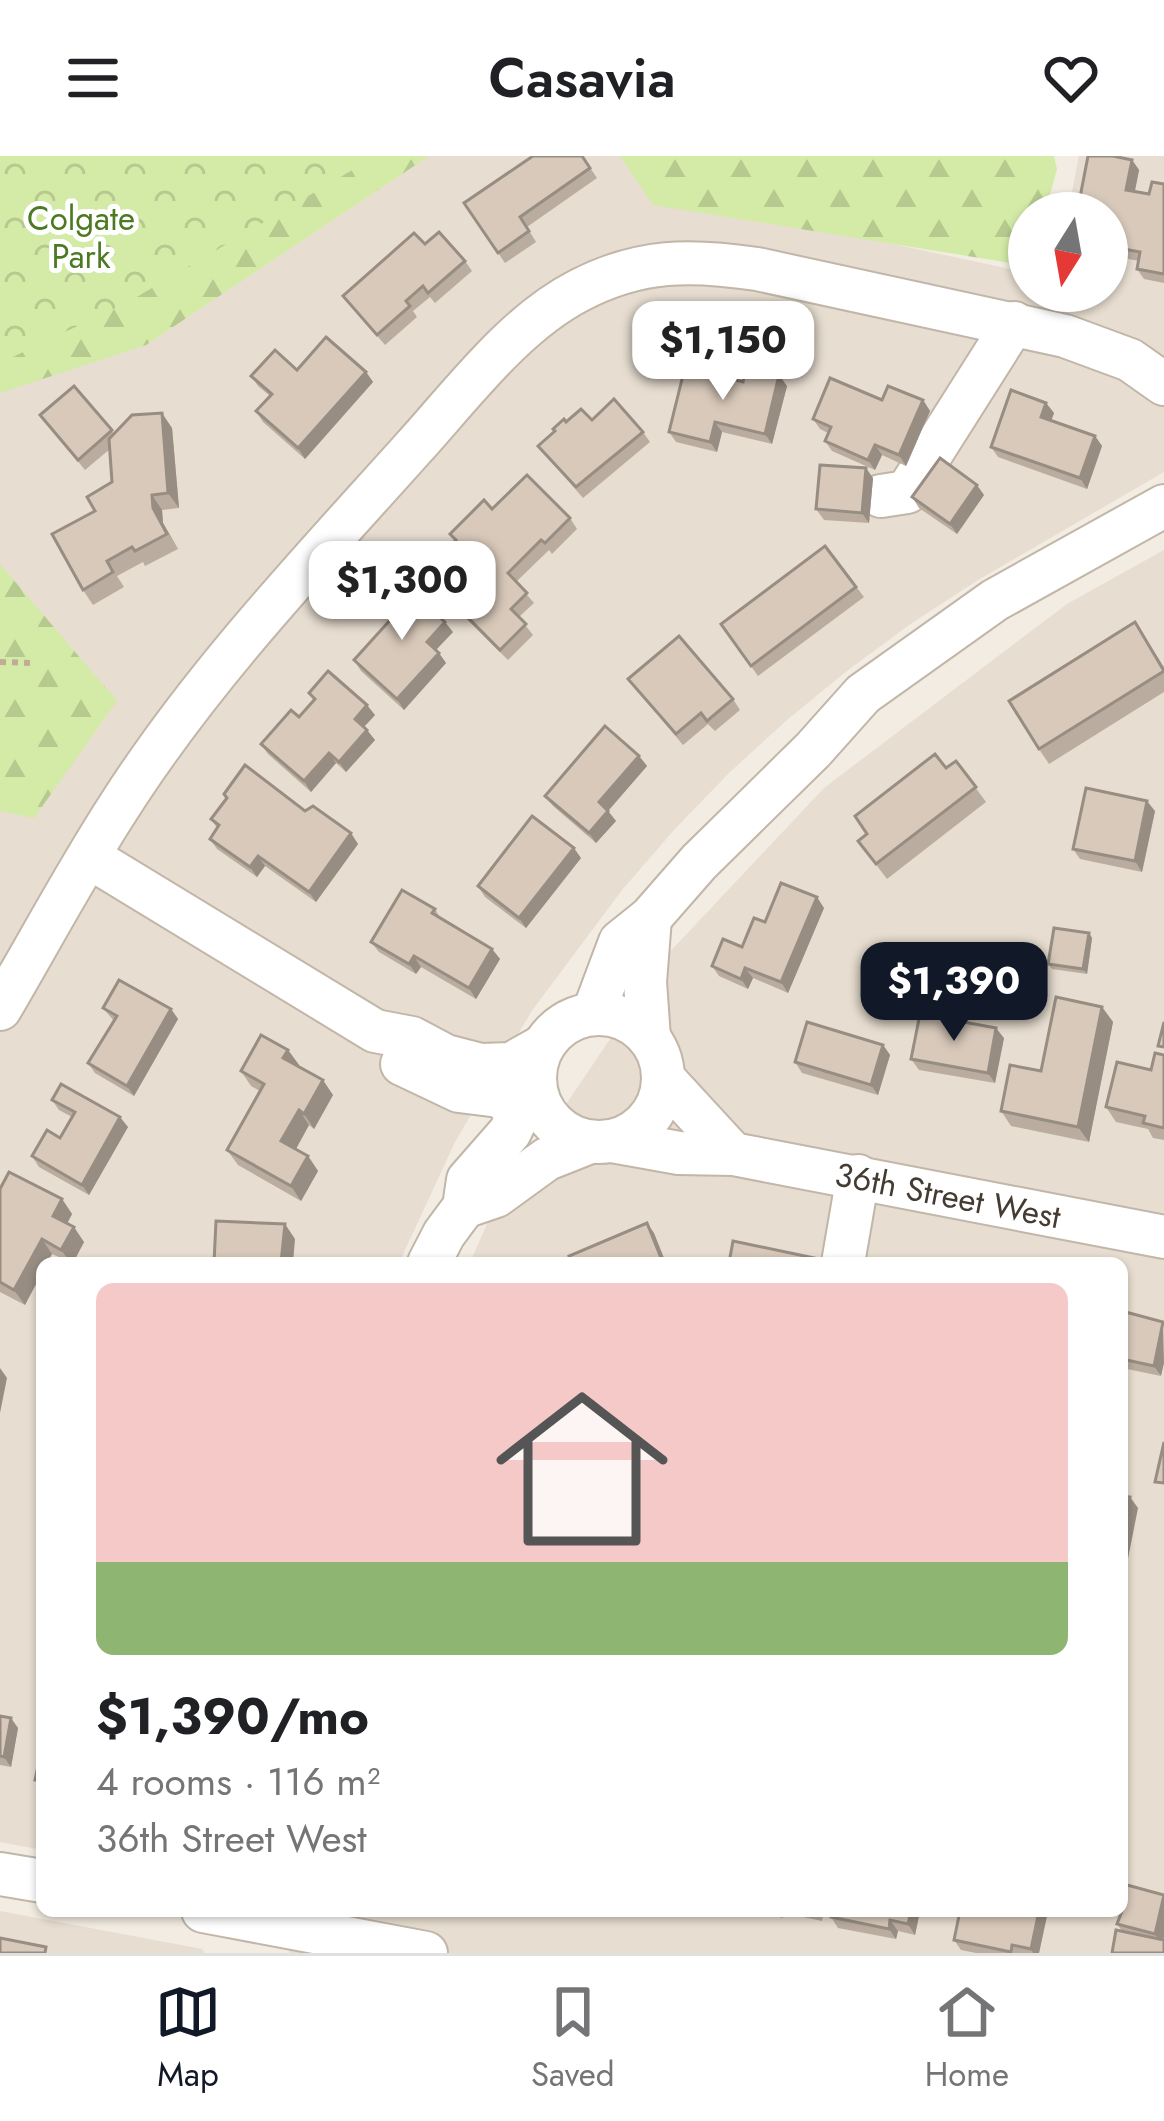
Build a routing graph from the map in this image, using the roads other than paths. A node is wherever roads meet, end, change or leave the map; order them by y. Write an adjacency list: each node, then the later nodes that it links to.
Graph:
1 (1014, 323): 2 (street); 3 (street); 5 (street)
2 (1164, 384)
3 (881, 496)
4 (1164, 506): 6 (street)
5 (88, 857): 7 (street); 9 (street)
6 (650, 918): 8 (street); 10 (street)
7 (0, 1009)
8 (593, 1014): 10 (street); 11 (street)
9 (375, 1030): 11 (street); 13 (street)
10 (649, 1038): 12 (street)
11 (543, 1046): 13 (street)
12 (663, 1078): 14 (street); 15 (street)
13 (530, 1108): 14 (street); 17 (street)
14 (601, 1142): 15 (street, 36th Street West); 17 (street)
15 (733, 1154): 16 (street, 36th Street West)
16 (859, 1176): 18 (street, 36th Street West); 20 (street)
17 (464, 1207): 19 (street)
18 (1164, 1237)
19 (432, 1257)
20 (844, 1257)
21 (0, 1874): 22 (street)
22 (36, 1880)
23 (223, 1917): 24 (street)
24 (260, 1928): 25 (street)
25 (425, 1953)

